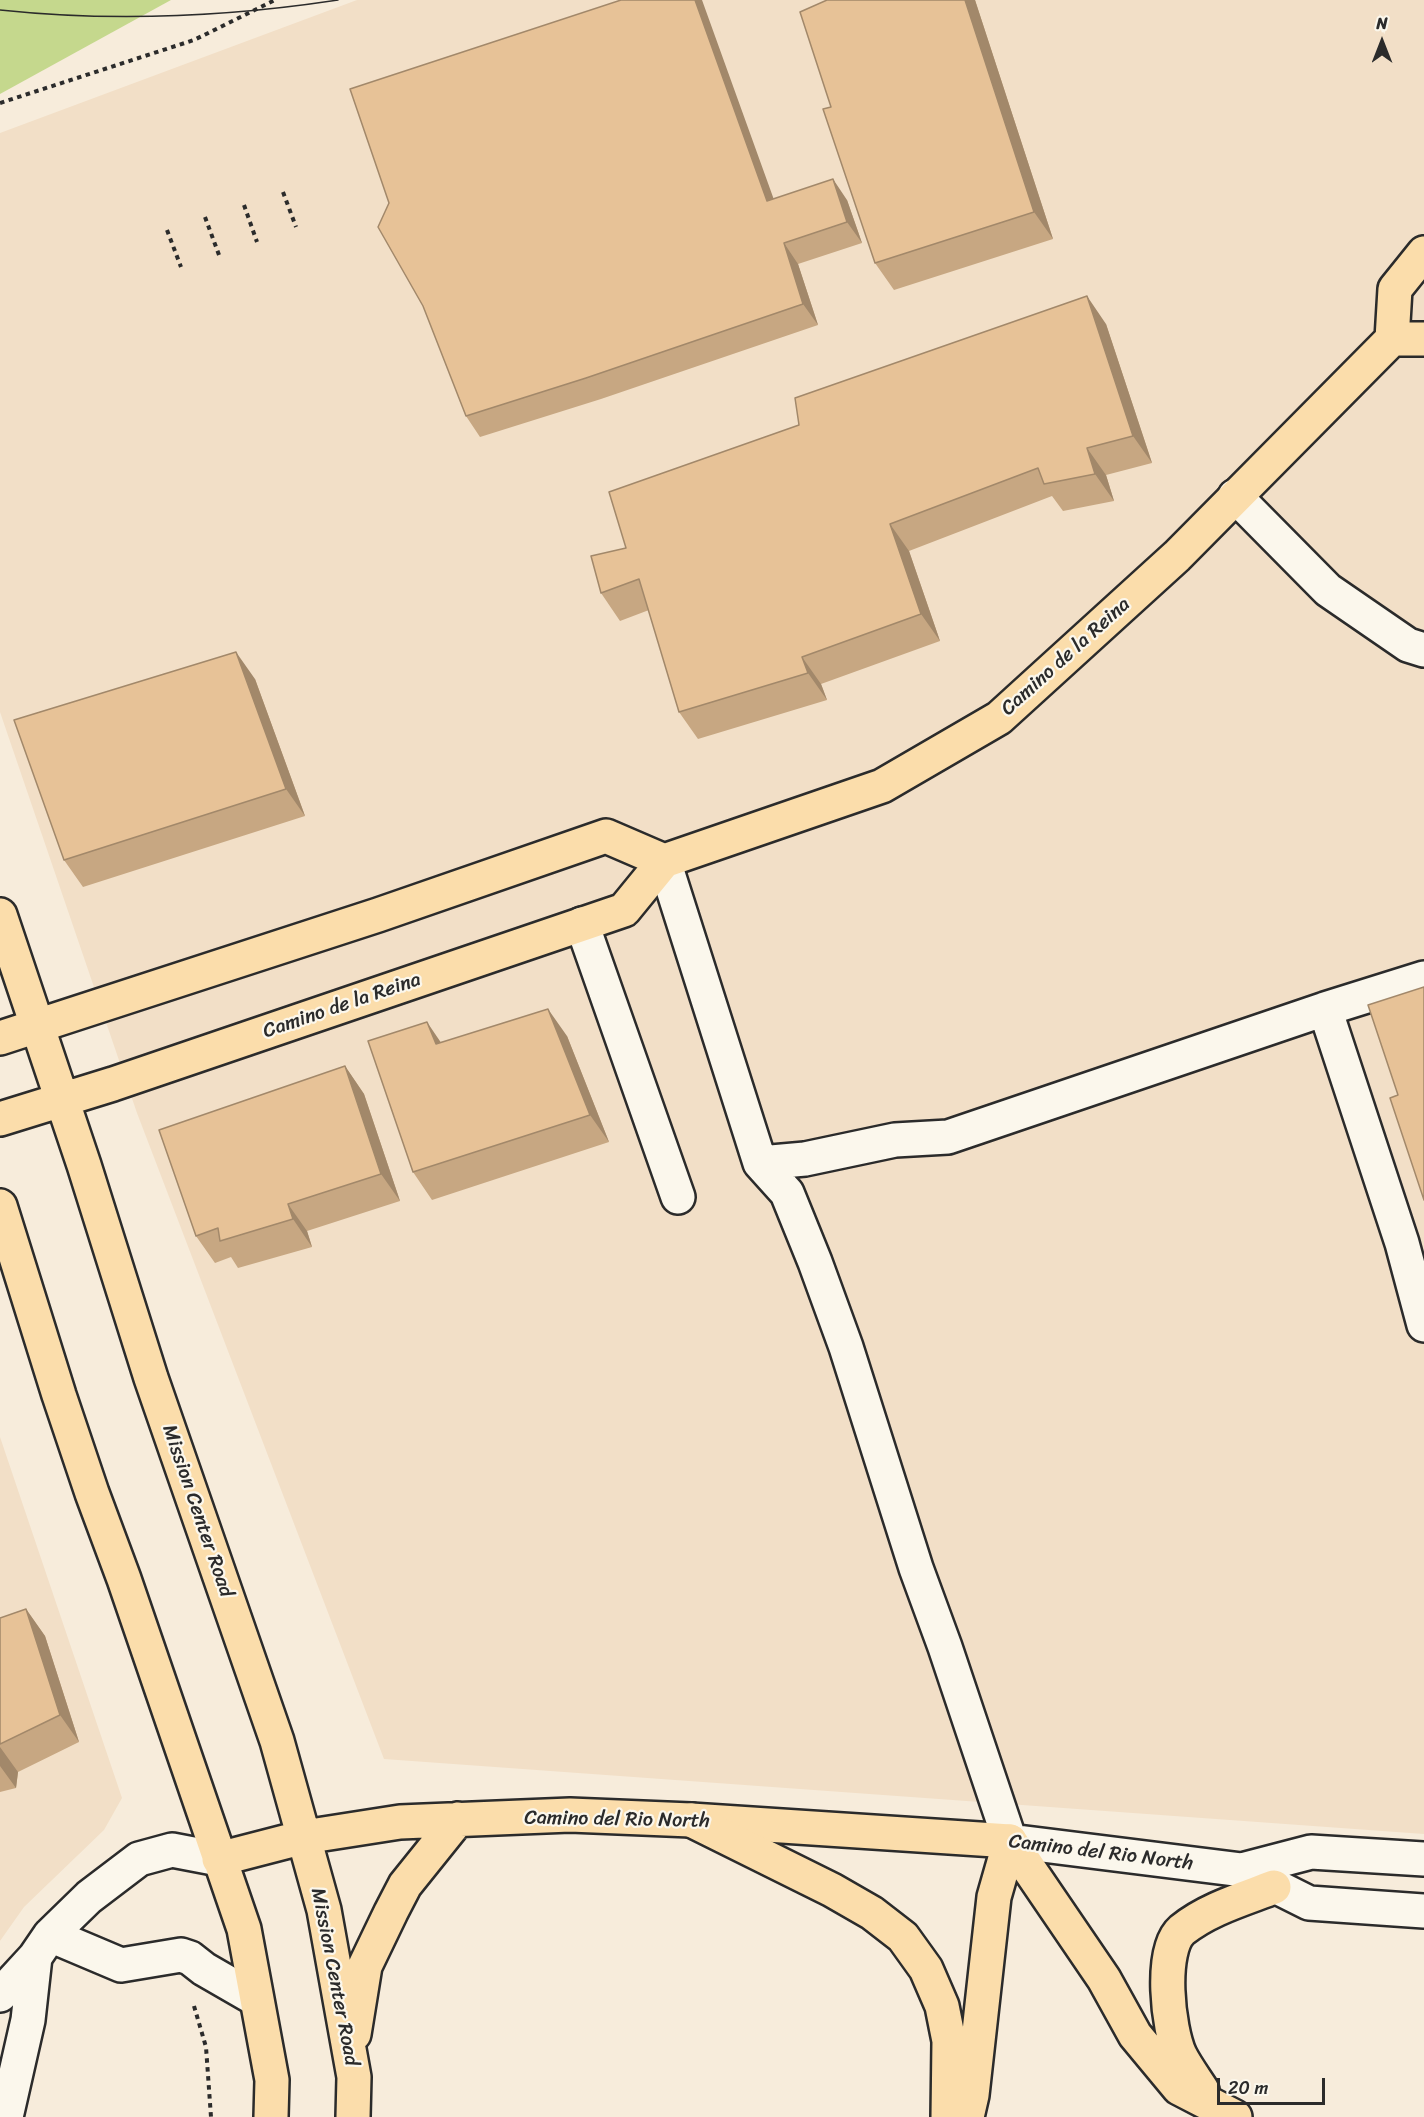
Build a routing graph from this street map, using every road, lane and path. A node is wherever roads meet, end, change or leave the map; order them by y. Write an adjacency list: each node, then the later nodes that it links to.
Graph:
1 (275, 0): 2 (path)
2 (0, 104)
3 (283, 192): 6 (path)
4 (244, 205): 8 (path)
5 (205, 218): 10 (path)
6 (296, 227)
7 (167, 230): 11 (path)
8 (257, 242)
9 (1424, 253): 12 (main road, Camino de la Reina)
10 (219, 255)
11 (182, 267)
12 (1408, 339): 13 (main road, Camino de la Reina)
13 (1235, 496): 14 (street); 15 (main road, Camino de la Reina)
14 (1424, 650)
15 (664, 861): 17 (main road, Camino de la Reina); 20 (main road); 24 (street)
16 (0, 915): 20 (main road, Mission Center Road)
17 (582, 924): 22 (main road, Camino de la Reina); 25 (street)
18 (1424, 978): 19 (street)
19 (1325, 1009): 24 (street); 27 (street)
20 (37, 1025): 21 (main road); 22 (main road, Mission Center Road)
21 (0, 1038)
22 (62, 1099): 23 (main road, Camino de la Reina); 30 (main road, Mission Center Road)
23 (0, 1119)
24 (760, 1163): 31 (street)
25 (678, 1197)
26 (0, 1206): 32 (main road)
27 (1424, 1325)
28 (458, 1820): 29 (main road, Camino del Rio North); 30 (main road, Camino del Rio North); 41 (main road)
29 (691, 1820): 31 (main road, Camino del Rio North); 47 (main road)
30 (304, 1837): 32 (main road, Camino del Rio North); 41 (main road, Mission Center Road)
31 (1010, 1841): 34 (street, Camino del Rio North); 42 (main road); 48 (main road)
32 (219, 1859): 37 (street, Camino del Rio North); 40 (main road)
33 (1424, 1859): 34 (street, Camino del Rio North)
34 (1242, 1869): 35 (street, Camino del Rio North)
35 (1274, 1887): 36 (street, Camino del Rio North); 42 (main road)
36 (1424, 1911)
37 (43, 1946): 38 (street, Camino del Rio North); 40 (street); 43 (street)
38 (0, 1995)
39 (192, 1998): 44 (path)
40 (256, 1999): 45 (main road)
41 (350, 2056): 46 (main road, Mission Center Road)
42 (1223, 2111)
43 (6, 2117)
44 (211, 2117)
45 (271, 2117)
46 (353, 2117)
47 (948, 2117)
48 (967, 2117)

